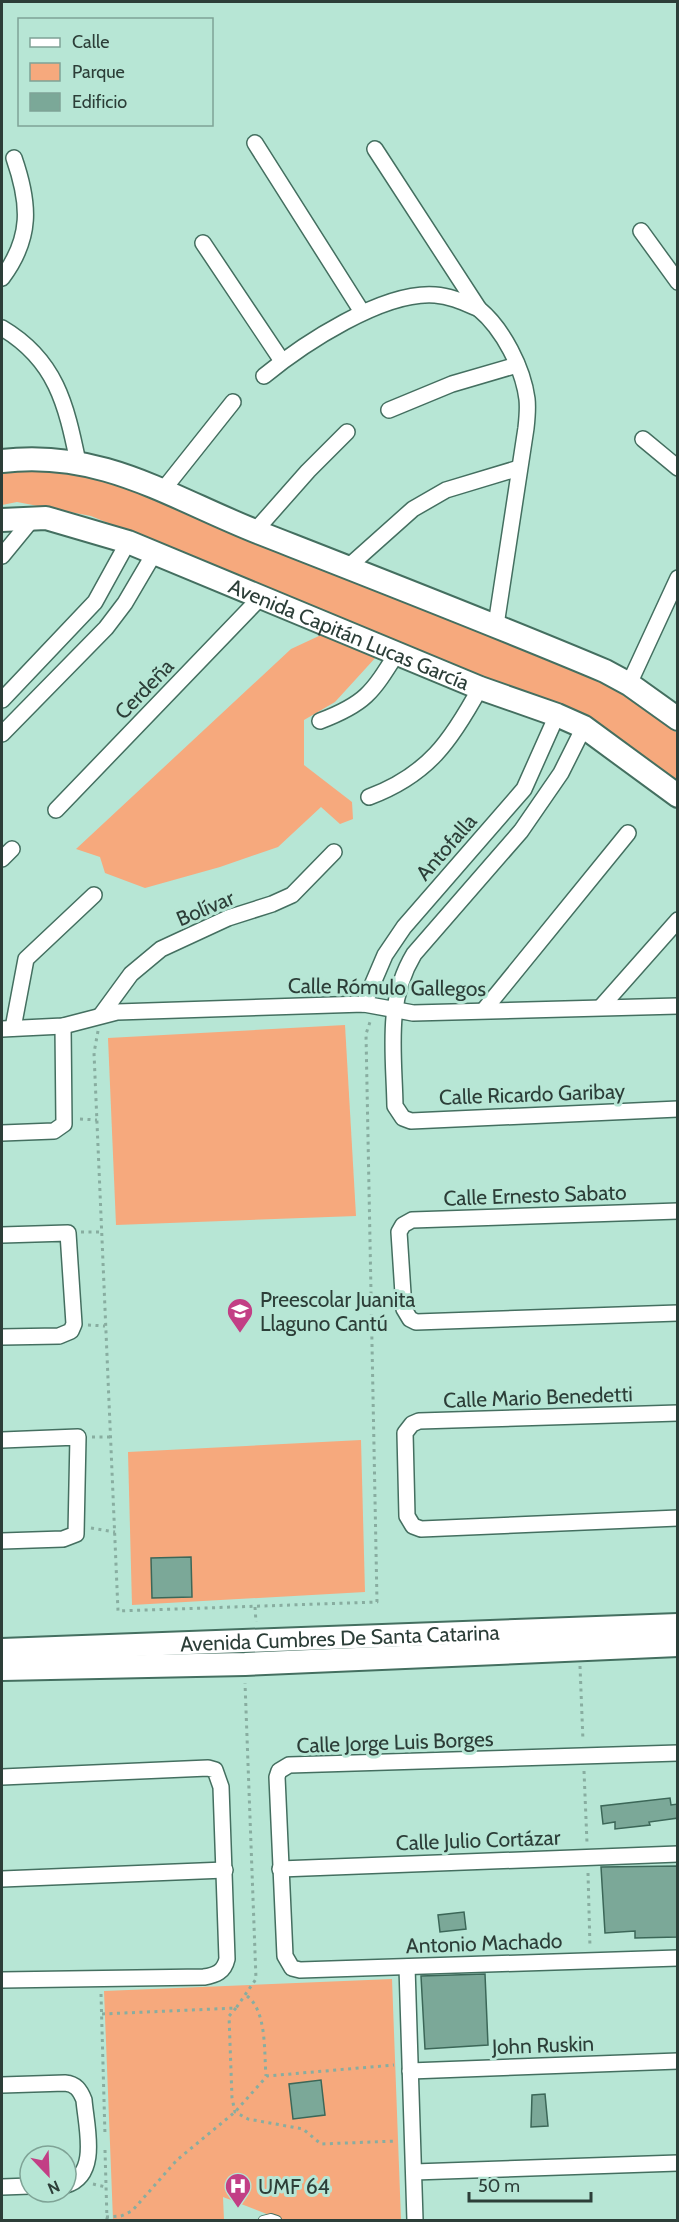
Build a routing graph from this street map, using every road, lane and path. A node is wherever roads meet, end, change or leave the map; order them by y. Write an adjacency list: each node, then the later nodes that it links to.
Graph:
1 (255, 142): 9 (street)
2 (375, 149): 8 (street)
3 (14, 158): 6 (street)
4 (641, 231): 7 (street)
5 (203, 243): 11 (street)
6 (2, 278)
7 (678, 282)
8 (479, 309): 9 (street); 12 (street)
9 (362, 312): 11 (street)
10 (2, 328): 19 (street)
11 (282, 361): 13 (street)
12 (517, 364): 15 (street); 20 (street)
13 (264, 376)
14 (233, 402): 22 (street)
15 (389, 410)
16 (347, 432): 25 (street)
17 (644, 440): 21 (street)
18 (2, 461): 19 (street)
19 (78, 462): 22 (street)
20 (519, 468): 29 (street); 32 (street)
21 (678, 468)
22 (163, 490): 25 (street)
23 (34, 517): 24 (street, Avenida Capitán Lucas García); 26 (street, Avenida Capitán Lucas García); 28 (street)
24 (2, 520)
25 (255, 531): 29 (street)
26 (128, 542): 27 (street, Avenida Capitán Lucas García); 36 (street)
27 (155, 552): 31 (street, Avenida Capitán Lucas García); 41 (street)
28 (2, 556)
29 (348, 567): 32 (street)
30 (678, 578): 34 (street)
31 (261, 597): 33 (street, Avenida Capitán Lucas García); 44 (street, Cerdeña)
32 (496, 625): 34 (street)
33 (397, 653): 35 (street, Avenida Capitán Lucas García); 39 (street)
34 (629, 684): 38 (street)
35 (480, 688): 37 (street, Avenida Capitán Lucas García); 43 (street)
36 (2, 700)
37 (557, 715): 40 (street, Avenida Capitán Lucas García); 49 (street, Antofalla)
38 (678, 719)
39 (320, 721)
40 (584, 727): 42 (street, Avenida Capitán Lucas García); 52 (street)
41 (2, 734)
42 (678, 796)
43 (369, 797)
44 (56, 810)
45 (628, 833): 53 (street)
46 (334, 852): 54 (street, Bolívar)
47 (94, 895): 56 (street)
48 (678, 920): 51 (street)
49 (370, 1005): 52 (street, Calle Rómulo Gallegos); 54 (street, Calle Rómulo Gallegos); 71 (path)
50 (678, 1006): 51 (street, Calle Rómulo Gallegos)
51 (601, 1007): 53 (street, Calle Rómulo Gallegos)
52 (393, 1008): 53 (street, Calle Rómulo Gallegos); 57 (street, Calle Ricardo Garibay)
53 (484, 1010)
54 (101, 1015): 55 (street, Calle Rómulo Gallegos); 58 (path)
55 (63, 1026): 56 (street, Calle Rómulo Gallegos); 59 (street)
56 (7, 1029)
57 (678, 1110)
58 (97, 1120): 59 (path); 69 (path)
59 (64, 1122): 60 (street)
60 (2, 1133)
61 (678, 1211): 63 (street, Calle Ernesto Sabato)
62 (2, 1235): 64 (street)
63 (678, 1313)
64 (2, 1337)
65 (678, 1413): 67 (street, Calle Mario Benedetti)
66 (2, 1440): 68 (street)
67 (678, 1518)
68 (78, 1528): 69 (path); 70 (street)
69 (115, 1532): 71 (path)
70 (2, 1542)
71 (255, 1606): 76 (path)
72 (678, 1625): 76 (street, Avenida Cumbres De Santa Catarina)
73 (678, 1645): 75 (street, Avenida Cumbres De Santa Catarina)
74 (2, 1650): 76 (street, Avenida Cumbres De Santa Catarina)
75 (579, 1650): 76 (street, Avenida Cumbres De Santa Catarina); 79 (path)
76 (240, 1653): 77 (street, Avenida Cumbres De Santa Catarina); 92 (path)
77 (2, 1669)
78 (678, 1753): 79 (street, Calle Jorge Luis Borges)
79 (584, 1757): 82 (path); 83 (street, Calle Jorge Luis Borges)
80 (2, 1776): 84 (street)
81 (678, 1854): 82 (street, Calle Julio Cortázar)
82 (588, 1857): 83 (street, Calle Julio Cortázar); 87 (path)
83 (280, 1869): 89 (street, Calle Jorge Luis Borges)
84 (225, 1870): 85 (street); 90 (street)
85 (2, 1879)
86 (678, 1958): 87 (street, Antonio Machado)
87 (590, 1960): 88 (street, Antonio Machado)
88 (407, 1967): 89 (street, Antonio Machado); 96 (street)
89 (292, 1968)
90 (100, 1977): 91 (street); 94 (path)
91 (2, 1980)
92 (247, 1996): 93 (path); 97 (path)
93 (236, 2007): 94 (path); 100 (path)
94 (102, 2014): 98 (path)
95 (678, 2061): 96 (street, John Ruskin)
96 (410, 2067): 97 (path); 101 (street)
97 (267, 2076): 100 (path)
98 (104, 2078)
99 (2, 2085): 104 (street)
100 (235, 2112): 101 (path); 108 (path)
101 (414, 2140): 103 (street)
102 (678, 2163): 103 (street)
103 (414, 2172): 111 (street)
104 (78, 2179)
105 (18, 2186): 106 (street)
106 (2, 2187)
107 (106, 2187): 108 (path)
108 (106, 2219)
109 (263, 2220): 110 (lane)
110 (277, 2220)
111 (415, 2220)

